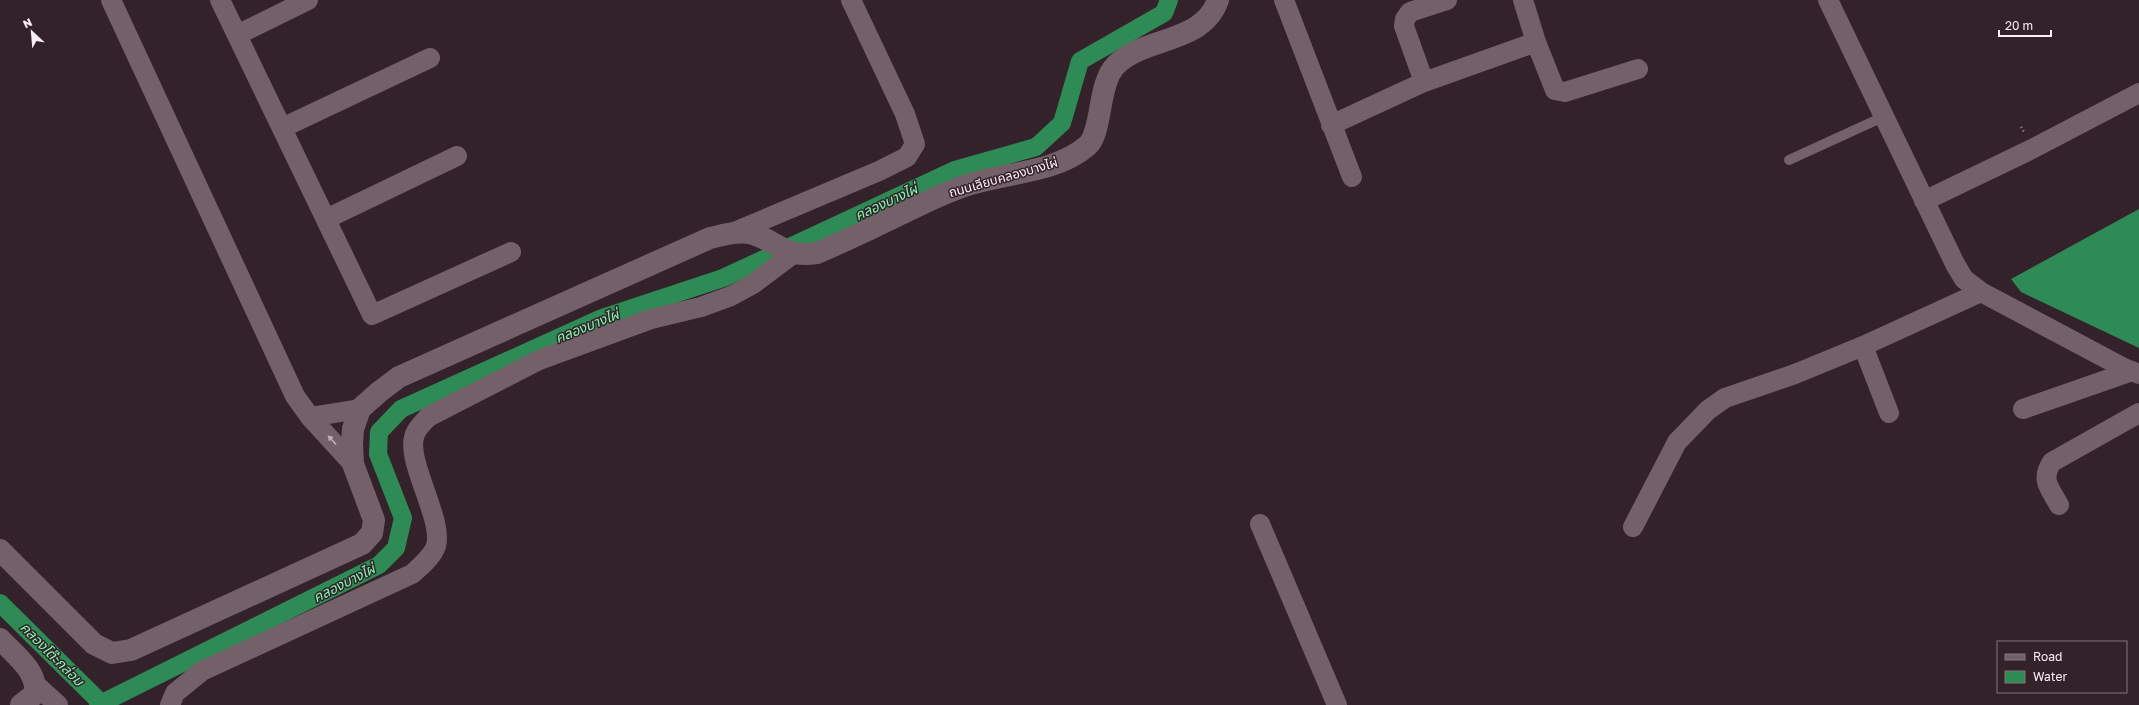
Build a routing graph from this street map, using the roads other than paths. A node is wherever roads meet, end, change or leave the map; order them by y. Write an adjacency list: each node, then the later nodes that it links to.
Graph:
1 (111, 0): 34 (street)
2 (220, 0): 10 (street)
3 (308, 0): 10 (street)
4 (851, 0): 24 (street)
5 (1218, 0): 25 (street, ถนนเลียบคลองบางไผ่)
6 (1447, 0): 14 (street)
7 (1523, 0): 11 (street)
8 (1828, 0): 16 (street)
9 (1289, 2): 17 (street)
10 (237, 35): 18 (street)
11 (1536, 42): 13 (street); 14 (street)
12 (430, 58): 18 (street)
13 (1638, 69)
14 (1424, 82): 17 (street)
15 (2139, 93): 22 (street)
16 (1883, 117): 20 (lane); 22 (street)
17 (1331, 125): 21 (street)
18 (282, 128): 23 (street)
19 (457, 156): 23 (street)
20 (1789, 160)
21 (1352, 177)
22 (1924, 201): 27 (street)
23 (326, 219): 26 (street)
24 (732, 233): 25 (street); 30 (street)
25 (782, 249): 44 (street)
26 (511, 252)
27 (1982, 292): 28 (street); 29 (street)
28 (1863, 346): 32 (street); 38 (street)
29 (2136, 373): 31 (street)
30 (360, 409): 34 (street); 35 (street)
31 (2023, 409)
32 (1889, 413)
33 (2139, 413): 36 (street)
34 (310, 417): 35 (street, one-way to 34)
35 (353, 464): 39 (street)
36 (2059, 505)
37 (1260, 524): 45 (street)
38 (1633, 527)
39 (0, 550)
40 (0, 639): 41 (street)
41 (36, 685): 42 (street); 43 (street)
42 (55, 702)
43 (21, 705)
44 (170, 705)
45 (1337, 705)

